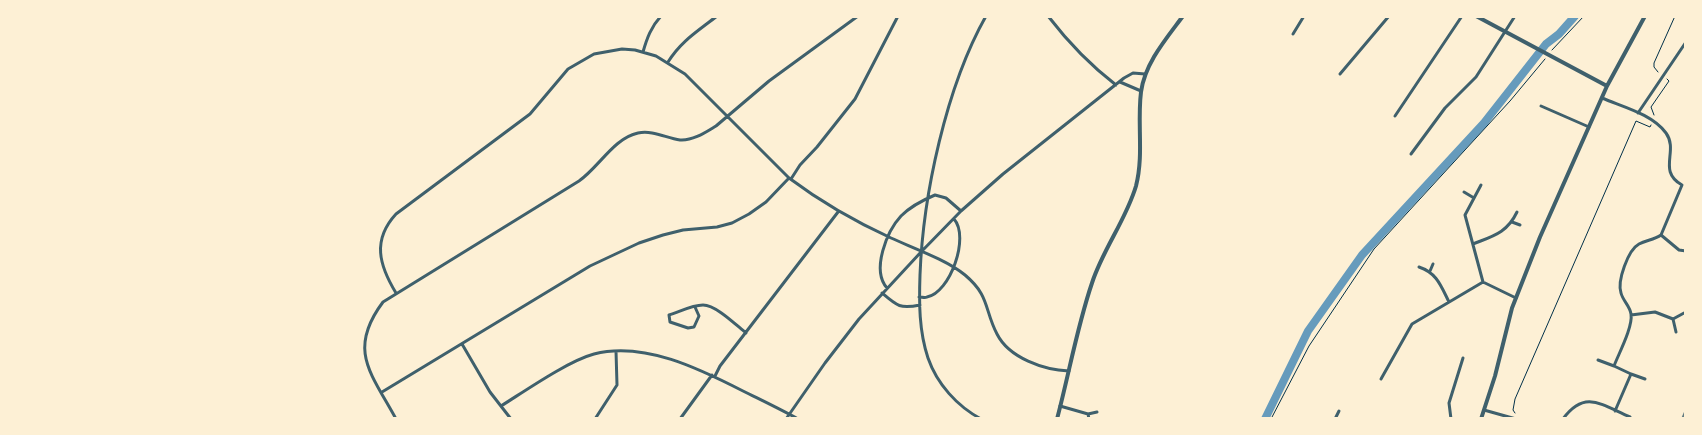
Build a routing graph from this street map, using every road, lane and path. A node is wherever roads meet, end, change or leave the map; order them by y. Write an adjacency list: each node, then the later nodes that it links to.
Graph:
1 (661, 16): 18 (street)
2 (717, 16): 20 (street)
3 (858, 16): 31 (street)
4 (898, 16): 35 (street)
5 (986, 16): 39 (street)
6 (1048, 16): 24 (street)
7 (1183, 16): 21 (street)
8 (1304, 16): 16 (street)
9 (1389, 16): 22 (street)
10 (1462, 16): 30 (street)
11 (1476, 16): 15 (street)
12 (1515, 16): 15 (street)
13 (1584, 16): 19 (path)
14 (1645, 16): 25 (street)
15 (1506, 32): 19 (street); 34 (street)
16 (1293, 34)
17 (1686, 42): 29 (street)
18 (643, 52): 20 (street); 58 (street)
19 (1548, 54): 25 (street); 100 (path)
20 (668, 62): 31 (street)
21 (1145, 74): 23 (street); 26 (street)
22 (1340, 74)
23 (1120, 82): 24 (street); 26 (street)
24 (1116, 85): 41 (street)
25 (1607, 86): 27 (street)
26 (1141, 91): 75 (street)
27 (1602, 98): 29 (street); 33 (street)
28 (1541, 106): 33 (street)
29 (1638, 113): 37 (street)
30 (1395, 116)
31 (727, 117): 35 (street); 58 (street)
32 (1636, 120): 90 (path)
33 (1589, 126): 61 (street)
34 (1412, 154)
35 (790, 178): 42 (street); 70 (street)
36 (1482, 185): 40 (street)
37 (1684, 185): 48 (street)
38 (1464, 192): 40 (street)
39 (928, 198): 41 (street); 47 (street); 51 (street)
40 (1474, 198): 49 (street)
41 (961, 211): 44 (street)
42 (838, 212): 47 (street); 69 (street)
43 (1516, 212): 45 (street)
44 (954, 219): 51 (street); 53 (street)
45 (1512, 222): 46 (street); 49 (street)
46 (1520, 225)
47 (888, 236): 51 (street); 57 (street)
48 (1661, 236): 50 (street); 66 (street)
49 (1474, 244): 56 (street)
50 (1686, 251)
51 (921, 252): 53 (street); 57 (street); 60 (street)
52 (1434, 264): 55 (street)
53 (953, 267): 60 (street); 75 (street)
54 (1419, 267): 55 (street)
55 (1430, 271): 62 (street)
56 (1483, 282): 61 (street); 62 (street)
57 (887, 288): 59 (street)
58 (396, 292): 80 (street)
59 (882, 293): 63 (street); 87 (street)
60 (919, 297): 63 (street)
61 (1516, 298): 83 (street)
62 (1449, 302): 78 (street)
63 (920, 305): 97 (street)
64 (696, 307): 64 (street); 69 (street)
65 (1684, 314): 67 (street)
66 (1632, 315): 67 (street); 74 (street)
67 (1673, 319): 68 (street)
68 (1676, 332)
69 (746, 333): 77 (street)
70 (462, 344): 80 (street); 81 (street)
71 (616, 351): 77 (street); 81 (street); 93 (street)
72 (1463, 358): 102 (street)
73 (1598, 360): 74 (street)
74 (1614, 366): 76 (street)
75 (1069, 371): 82 (street)
76 (1631, 374): 79 (street); 84 (street)
77 (714, 376): 87 (street); 94 (street)
78 (1381, 379)
79 (1645, 379)
80 (382, 392): 91 (street)
81 (501, 406): 92 (street)
82 (1060, 406): 88 (street); 98 (street)
83 (1484, 410): 90 (street); 103 (street)
84 (1615, 411): 89 (street); 104 (street)
85 (1097, 412): 88 (street)
86 (1339, 412): 101 (street)
87 (789, 414): 95 (street); 96 (street)
88 (1088, 414): 99 (street)
89 (1630, 417)
90 (1515, 418)
91 (396, 419)
92 (512, 419)
93 (595, 419)
94 (680, 419)
95 (786, 419)
96 (798, 419)
97 (982, 419)
98 (1057, 419)
99 (1089, 419)
100 (1271, 419)
101 (1335, 419)
102 (1451, 419)
103 (1481, 419)
104 (1563, 419)

